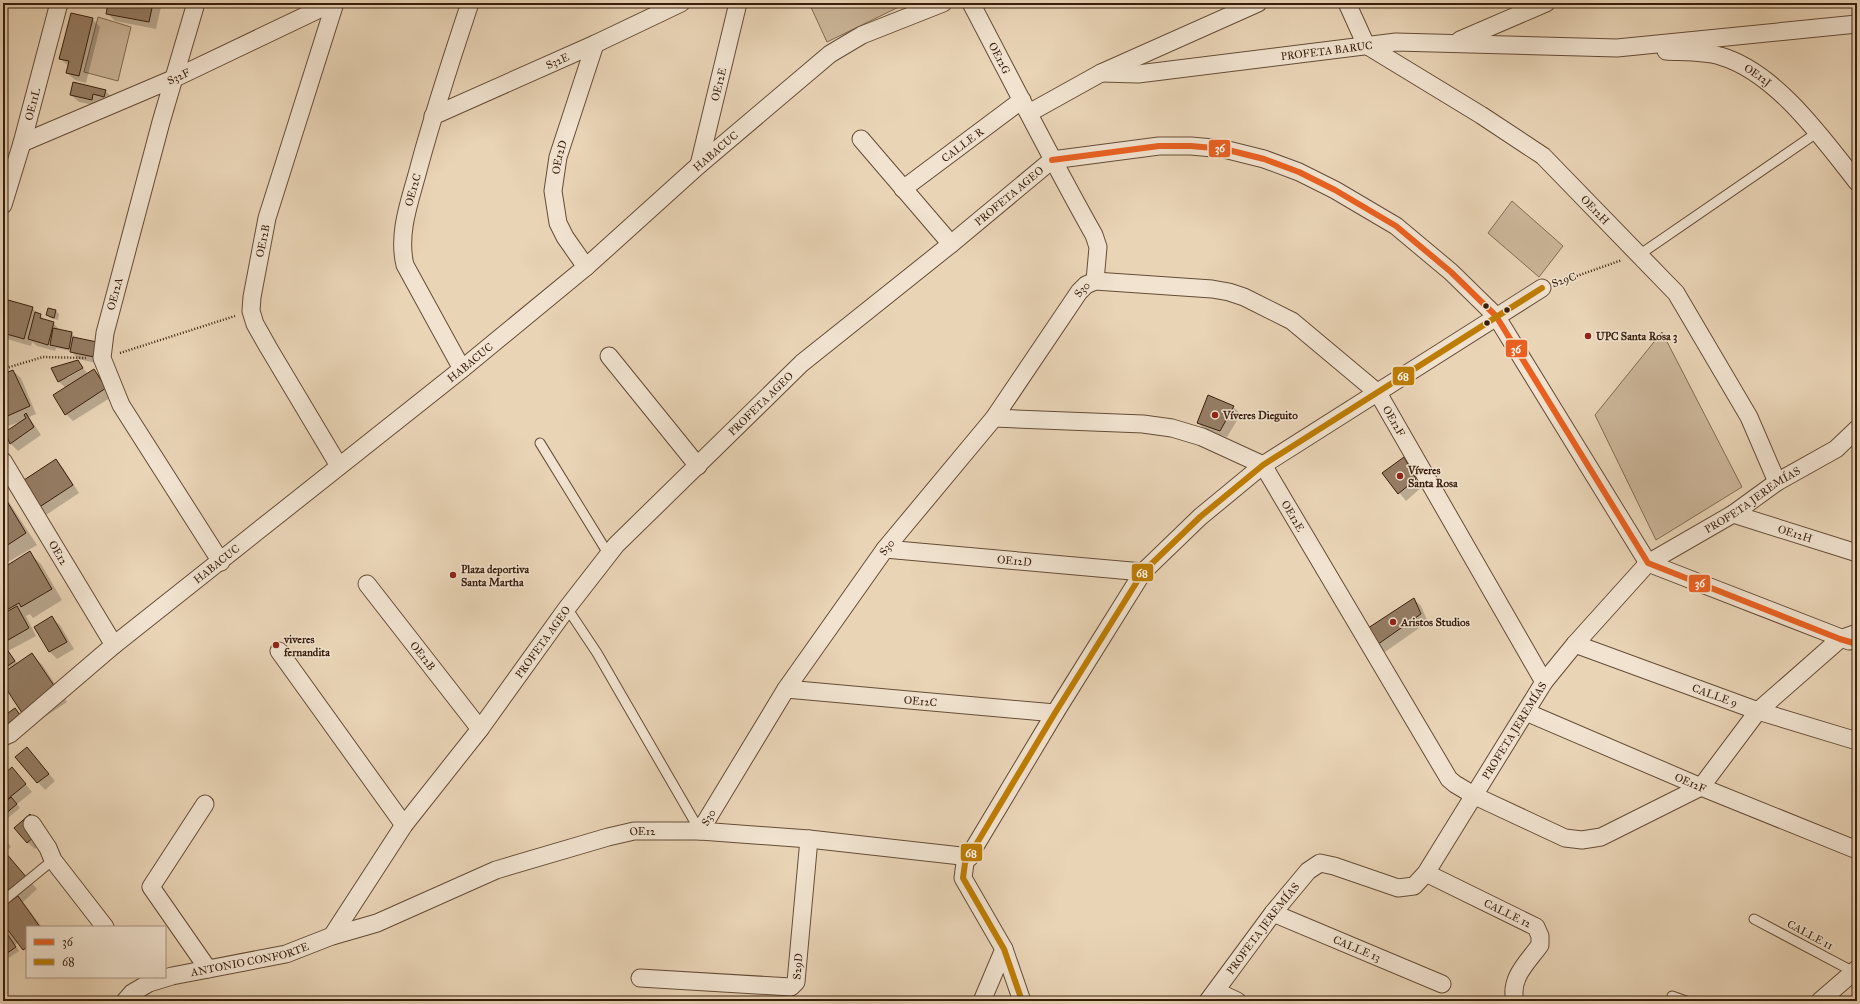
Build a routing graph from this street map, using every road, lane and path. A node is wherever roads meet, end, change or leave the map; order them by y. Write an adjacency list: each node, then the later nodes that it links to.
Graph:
1 (60, 3): 24 (street, OE11L)
2 (196, 3): 19 (street, OE12A)
3 (332, 3): 19 (street, S32F)
4 (335, 3): 35 (street, OE12B)
5 (470, 3): 21 (street, OE12C)
6 (681, 3): 15 (street, S32E)
7 (738, 3): 26 (street, OE12E)
8 (943, 3): 26 (street, HABACUC)
9 (971, 3): 20 (street, OE12G)
10 (1258, 3): 18 (street)
11 (1347, 3): 16 (street)
12 (1546, 3): 14 (street, PROFETA BARUC)
13 (1857, 24): 17 (street)
14 (1454, 43): 16 (street, PROFETA BARUC); 17 (street)
15 (595, 44): 21 (street, S32E); 32 (street, OE12D)
16 (1366, 45): 18 (street, PROFETA BARUC); 31 (street, OE12H)
17 (1618, 48): 22 (street, OE12J)
18 (1101, 73): 20 (street)
19 (175, 78): 24 (street, S32F); 38 (street, OE12A)
20 (1025, 106): 25 (street, PROFETA AGEO); 28 (street, CALLE R)
21 (433, 116): 40 (street, OE12C)
22 (1818, 132): 27 (street, OE12J); 31 (lane)
23 (861, 139): 28 (street)
24 (22, 143): 29 (street, OE11L)
25 (1052, 160): 30 (street, PROFETA AGEO); 33 (street); 36 (street)
26 (699, 165): 32 (street, HABACUC)
27 (1857, 182)
28 (903, 189): 30 (street)
29 (3, 205)
30 (951, 244): 48 (street, PROFETA AGEO)
31 (1639, 255): 34 (path, S29C); 49 (street, OE12H)
32 (586, 267): 40 (street, HABACUC)
33 (1095, 281): 41 (street, OE12F); 42 (street, S30)
34 (1542, 288): 36 (street, S29C)
35 (251, 311): 38 (path); 47 (street, OE12B)
36 (1496, 316): 41 (street, S29C); 55 (street)
37 (609, 356): 48 (street)
38 (102, 358): 39 (path); 54 (street, OE12A)
39 (3, 368)
40 (462, 369): 47 (street, HABACUC)
41 (1378, 393): 46 (street, S29C); 65 (street, OE12F)
42 (994, 418): 46 (street); 51 (street, S30)
43 (1856, 432): 49 (street, PROFETA JEREMÍAS)
44 (540, 443): 53 (lane)
45 (3, 461): 63 (street, OE12)
46 (1263, 465): 56 (street, S29C); 74 (street, OE12E)
47 (338, 466): 54 (street, HABACUC)
48 (698, 466): 53 (street, PROFETA AGEO)
49 (1777, 482): 50 (street, PROFETA JEREMÍAS)
50 (1732, 514): 52 (street, OE12H); 55 (street, PROFETA JEREMÍAS)
51 (885, 548): 56 (street, OE12D); 66 (street, S30)
52 (1857, 553)
53 (609, 555): 58 (street, PROFETA AGEO)
54 (220, 562): 63 (street, HABACUC)
55 (1648, 563): 60 (street); 61 (street, PROFETA JEREMÍAS)
56 (1143, 572): 69 (street, S29C)
57 (366, 584): 70 (street, OE12B)
58 (567, 608): 70 (street, PROFETA AGEO); 78 (lane)
59 (1857, 633): 60 (street)
60 (1840, 639): 62 (street); 67 (street)
61 (1575, 644): 65 (street, PROFETA JEREMÍAS); 67 (street, CALLE 9)
62 (1857, 644)
63 (114, 645): 71 (street, HABACUC)
64 (279, 650): 77 (street)
65 (1544, 682): 68 (street, PROFETA JEREMÍAS)
66 (786, 689): 69 (street, OE12C); 78 (street, S30)
67 (1758, 711): 72 (street, CALLE 9); 73 (street)
68 (1526, 712): 73 (street, OE12F); 74 (street, PROFETA JEREMÍAS)
69 (1055, 713): 81 (street, S29C)
70 (480, 729): 77 (street, PROFETA AGEO)
71 (3, 737)
72 (1857, 741)
73 (1701, 787): 74 (street, OE12E); 80 (street, OE12F)
74 (1475, 796): 83 (street, PROFETA JEREMÍAS)
75 (205, 804): 90 (street)
76 (32, 824): 82 (street)
77 (404, 825): 88 (street, PROFETA AGEO)
78 (700, 831): 79 (street, OE12); 88 (street, OE12)
79 (809, 839): 81 (street, OE12); 94 (street, S29D)
80 (1857, 850)
81 (970, 857): 89 (street, S29C)
82 (54, 860): 84 (lane); 87 (street)
83 (1426, 873): 85 (street, PROFETA JEREMÍAS); 103 (street, CALLE 12)
84 (3, 901)
85 (1273, 913): 96 (street, CALLE 13); 97 (street, PROFETA JEREMÍAS)
86 (1754, 919): 91 (lane, CALLE 11)
87 (104, 926)
88 (332, 936): 90 (street, ANTONIO CONFORTE)
89 (1004, 949): 100 (street); 101 (street, S29C)
90 (208, 969): 92 (street, ANTONIO CONFORTE)
91 (1855, 970): 105 (street)
92 (166, 977)
93 (159, 978): 95 (street, ANTONIO CONFORTE)
94 (640, 978)
95 (146, 980): 99 (street, ANTONIO CONFORTE)
96 (1442, 984)
97 (1212, 996): 102 (street)
98 (1672, 996): 104 (lane)
99 (125, 1001)
100 (982, 1001)
101 (1022, 1001)
102 (1237, 1001)
103 (1515, 1001)
104 (1686, 1001)
105 (1820, 1001)

